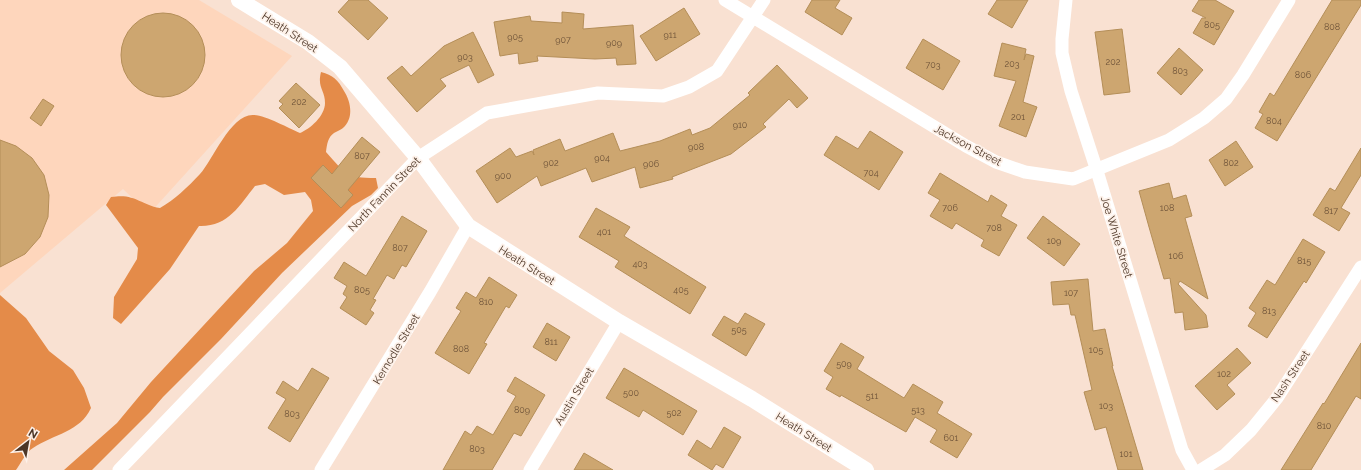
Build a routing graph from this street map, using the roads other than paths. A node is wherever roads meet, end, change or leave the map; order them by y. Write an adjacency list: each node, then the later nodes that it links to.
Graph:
1 (238, 0): 7 (street, Heath Street)
2 (726, 0): 6 (street, Jackson Street)
3 (764, 0): 6 (street, North Fannin Street)
4 (1066, 0): 8 (street, Joe White Street)
5 (1289, 0): 8 (street, Jackson Street)
6 (753, 18): 7 (street, North Fannin Street); 8 (street, Jackson Street)
7 (418, 158): 9 (street, Heath Street); 12 (street, North Fannin Street)
8 (1097, 171): 16 (street, Joe White Street)
9 (468, 226): 11 (street, Heath Street); 13 (street, Kernodle Street)
10 (1361, 267): 17 (street, Nash Street)
11 (619, 322): 14 (street, Austin Street); 15 (street, Heath Street)
12 (119, 470)
13 (321, 470)
14 (530, 470)
15 (866, 470)
16 (1193, 470)
17 (1202, 470)

